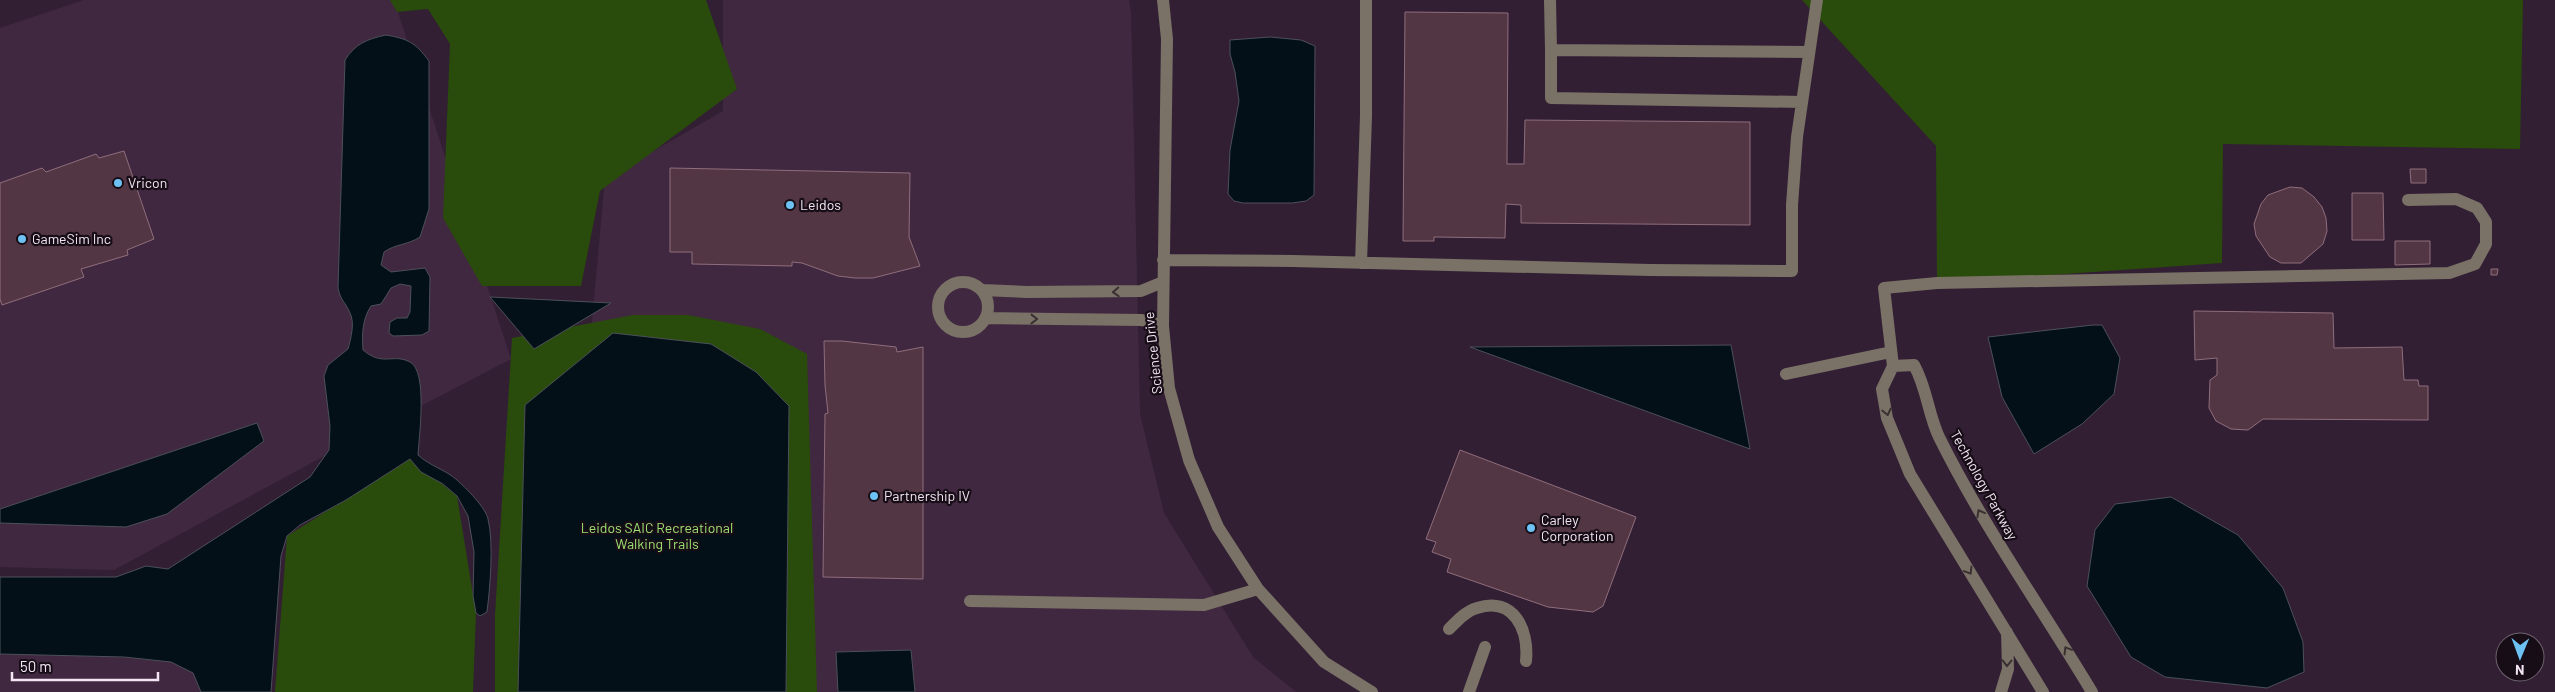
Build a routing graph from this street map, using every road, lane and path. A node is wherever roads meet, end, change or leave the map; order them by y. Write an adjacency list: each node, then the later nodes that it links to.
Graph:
1 (1163, 0): 9 (street, Science Drive)
2 (1366, 0): 10 (street)
3 (1550, 0): 5 (street)
4 (1817, 0): 6 (street)
5 (1551, 50): 6 (street); 7 (street)
6 (1809, 52): 7 (street)
7 (1802, 102): 10 (street)
8 (2408, 200): 15 (street)
9 (1163, 260): 10 (street); 11 (street, Science Drive)
10 (1361, 263)
11 (1163, 282): 12 (street, one-way to 12); 14 (street, Science Drive)
12 (982, 290): 13 (street); 13 (street)
13 (986, 318): 14 (street, one-way to 14)
14 (1164, 326): 18 (street, Science Drive)
15 (1891, 352): 16 (street); 17 (street)
16 (1893, 366): 21 (street, one-way to 21); 28 (street, Technology Parkway, one-way to 16)
17 (1786, 374)
18 (1258, 589): 19 (street); 24 (street, Science Drive)
19 (970, 601)
20 (1449, 629): 23 (street)
21 (2007, 632): 26 (street, one-way to 26); 27 (street)
22 (1486, 647): 25 (street)
23 (1526, 661)
24 (1372, 692)
25 (1469, 692)
26 (2002, 692)
27 (2043, 692)
28 (2092, 692)

